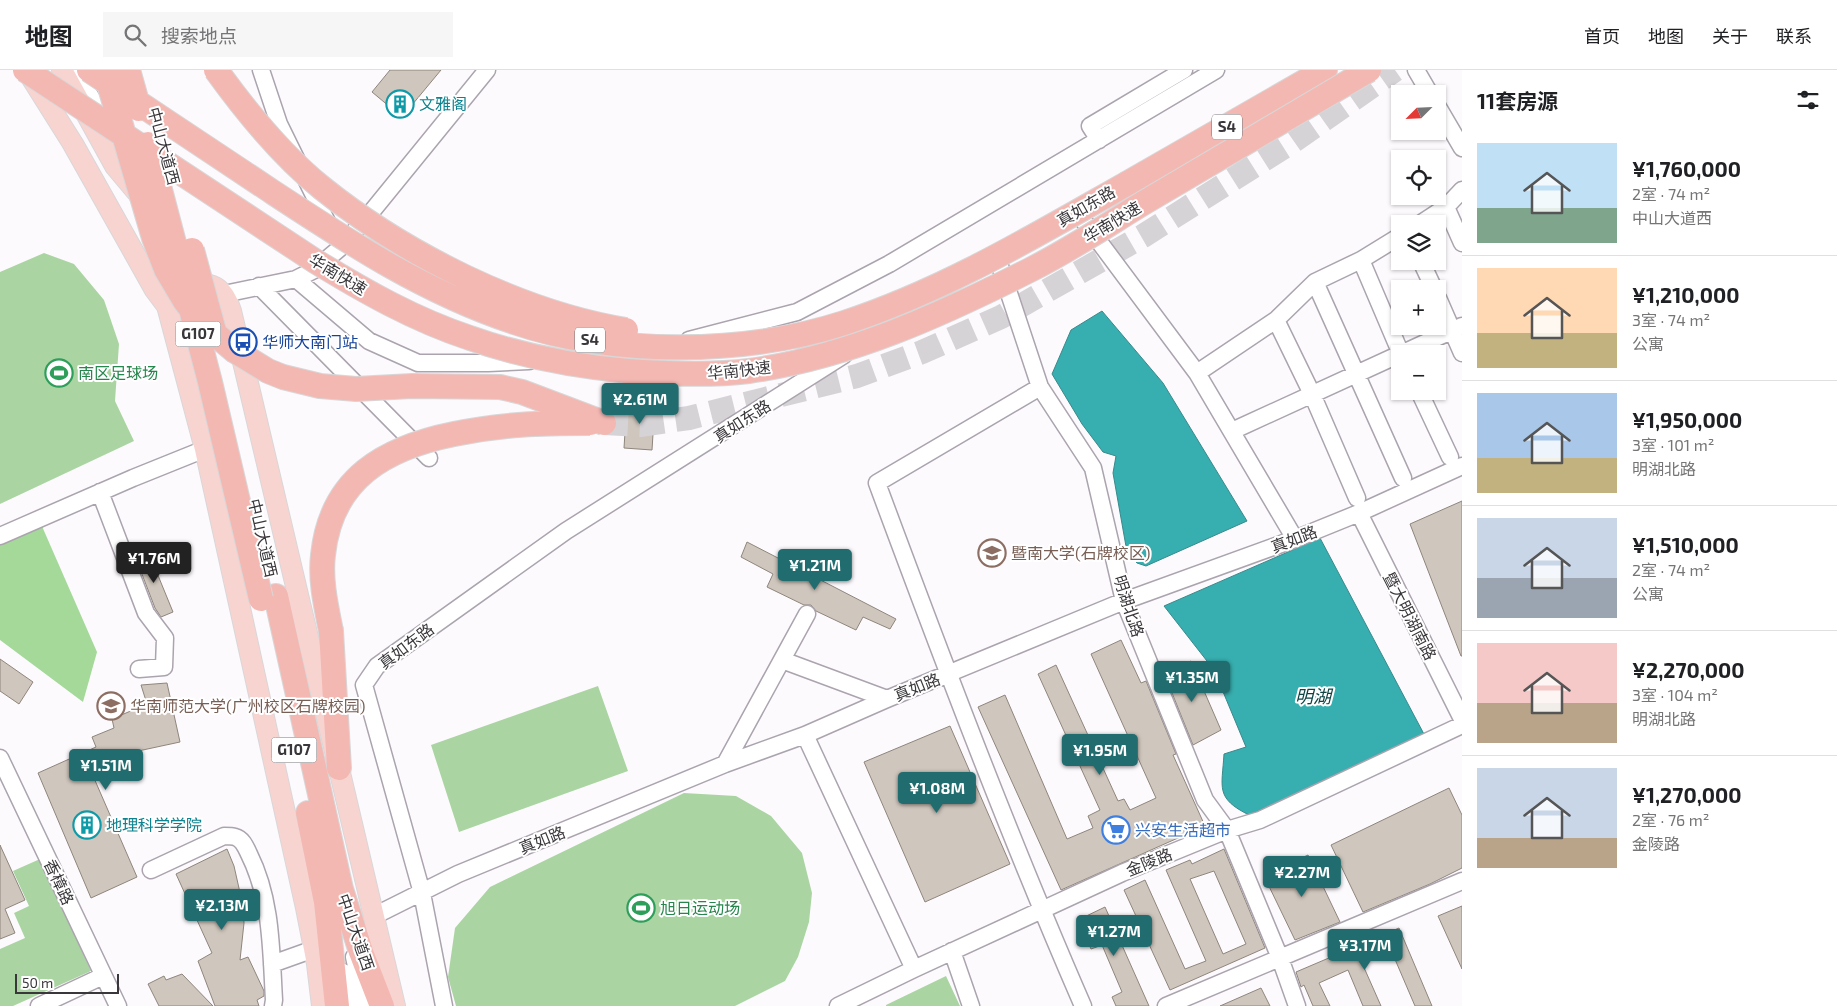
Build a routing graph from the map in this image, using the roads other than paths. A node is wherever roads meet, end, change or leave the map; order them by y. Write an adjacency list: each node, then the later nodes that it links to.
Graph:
1 (26, 70): 14 (highway, 华南快速 / S4, bridge); 33 (main road)
2 (62, 70): 32 (main road)
3 (74, 70): 32 (street)
4 (88, 70): 38 (highway, 华南快速 / S4, bridge)
5 (105, 70): 70 (highway, bridge)
6 (128, 70): 58 (highway, 中山大道西 / G107, bridge)
7 (144, 70): 58 (highway, 中山大道西 / G107, bridge)
8 (216, 70): 38 (highway, bridge)
9 (261, 70): 26 (street)
10 (487, 70): 26 (street)
11 (1184, 70): 18 (street)
12 (1216, 70): 18 (street)
13 (1324, 70): 22 (street, 真如东路); 38 (highway, 华南快速 / S4, bridge)
14 (1369, 70)
15 (1416, 70): 16 (street)
16 (1425, 85)
17 (1446, 121): 19 (street)
18 (1099, 140): 29 (street)
19 (1462, 148)
20 (1462, 190): 21 (street)
21 (1446, 207): 23 (street); 25 (street)
22 (1077, 212): 27 (street, 真如东路); 44 (street)
23 (1434, 215)
24 (1391, 241): 28 (street)
25 (1462, 244)
26 (340, 248): 29 (street)
27 (998, 257): 46 (street, 明湖北路); 74 (street, 真如东路)
28 (1360, 260): 30 (street); 39 (street)
29 (296, 279): 31 (street)
30 (1315, 282): 35 (street); 45 (street)
31 (259, 286): 32 (street); 51 (street)
32 (212, 288): 33 (main road); 37 (main road)
33 (167, 306): 41 (main road)
34 (1446, 311): 36 (street)
35 (1276, 320): 44 (street); 47 (street, 暨大明湖南路)
36 (1457, 328): 40 (street); 42 (street)
37 (238, 339): 41 (main road); 70 (main road)
38 (739, 344)
39 (1397, 345)
40 (1420, 345)
41 (177, 346): 50 (main road)
42 (1462, 353)
43 (1391, 358): 45 (street)
44 (1197, 373): 49 (street)
45 (1356, 374): 47 (street); 53 (street)
46 (1040, 387): 59 (street, 明湖北路); 63 (street)
47 (1312, 394): 49 (street); 55 (street, 暨大明湖南路)
48 (1424, 400): 52 (street)
49 (1232, 431): 57 (street)
50 (205, 449): 54 (street); 78 (main road)
51 (429, 458)
52 (1456, 461): 55 (street, 真如路)
53 (1403, 478)
54 (100, 492): 56 (street); 62 (street)
55 (1358, 506): 57 (street, 真如路); 65 (street, 暨大明湖南路)
56 (0, 536)
57 (1295, 539): 59 (street, 真如路)
58 (269, 597): 75 (highway, 中山大道西 / G107)
59 (1124, 601): 63 (street, 真如路); 71 (street, 明湖北路)
60 (807, 614): 61 (street)
61 (782, 660): 64 (street); 69 (street)
62 (139, 669)
63 (948, 674): 64 (street, 真如路); 76 (street)
64 (887, 699): 67 (street, 真如路)
65 (1462, 719)
66 (1462, 724): 71 (street, 金陵路)
67 (805, 735): 69 (street, 真如路); 82 (street)
68 (0, 758): 83 (street, 香樟路)
69 (725, 764): 74 (street, 真如路)
70 (339, 768): 77 (main road)
71 (1227, 830): 76 (street, 金陵路); 80 (street, 明湖北路)
72 (151, 870): 81 (street)
73 (1462, 881): 80 (street)
74 (422, 893): 77 (street, 真如路); 93 (street, 真如东路)
75 (333, 895): 88 (highway, 中山大道西 / G107); 89 (street); 90 (street); 91 (highway, 中山大道西 / G107)
76 (1041, 911): 79 (street, 金陵路); 96 (street)
77 (374, 916): 92 (main road)
78 (314, 949): 81 (street); 87 (main road)
79 (952, 951): 82 (street, 金陵路); 95 (street)
80 (1280, 958): 97 (street); 98 (street, 明湖北路)
81 (272, 964): 86 (street)
82 (914, 969): 94 (street, 金陵路)
83 (104, 976): 84 (street); 85 (street, 香樟路)
84 (39, 1006)
85 (118, 1006)
86 (273, 1006)
87 (322, 1006)
88 (336, 1006)
89 (351, 1006)
90 (365, 1006)
91 (382, 1006)
92 (395, 1006)
93 (444, 1006)
94 (838, 1006)
95 (972, 1006)
96 (1083, 1006)
97 (1166, 1006)
98 (1297, 1006)

